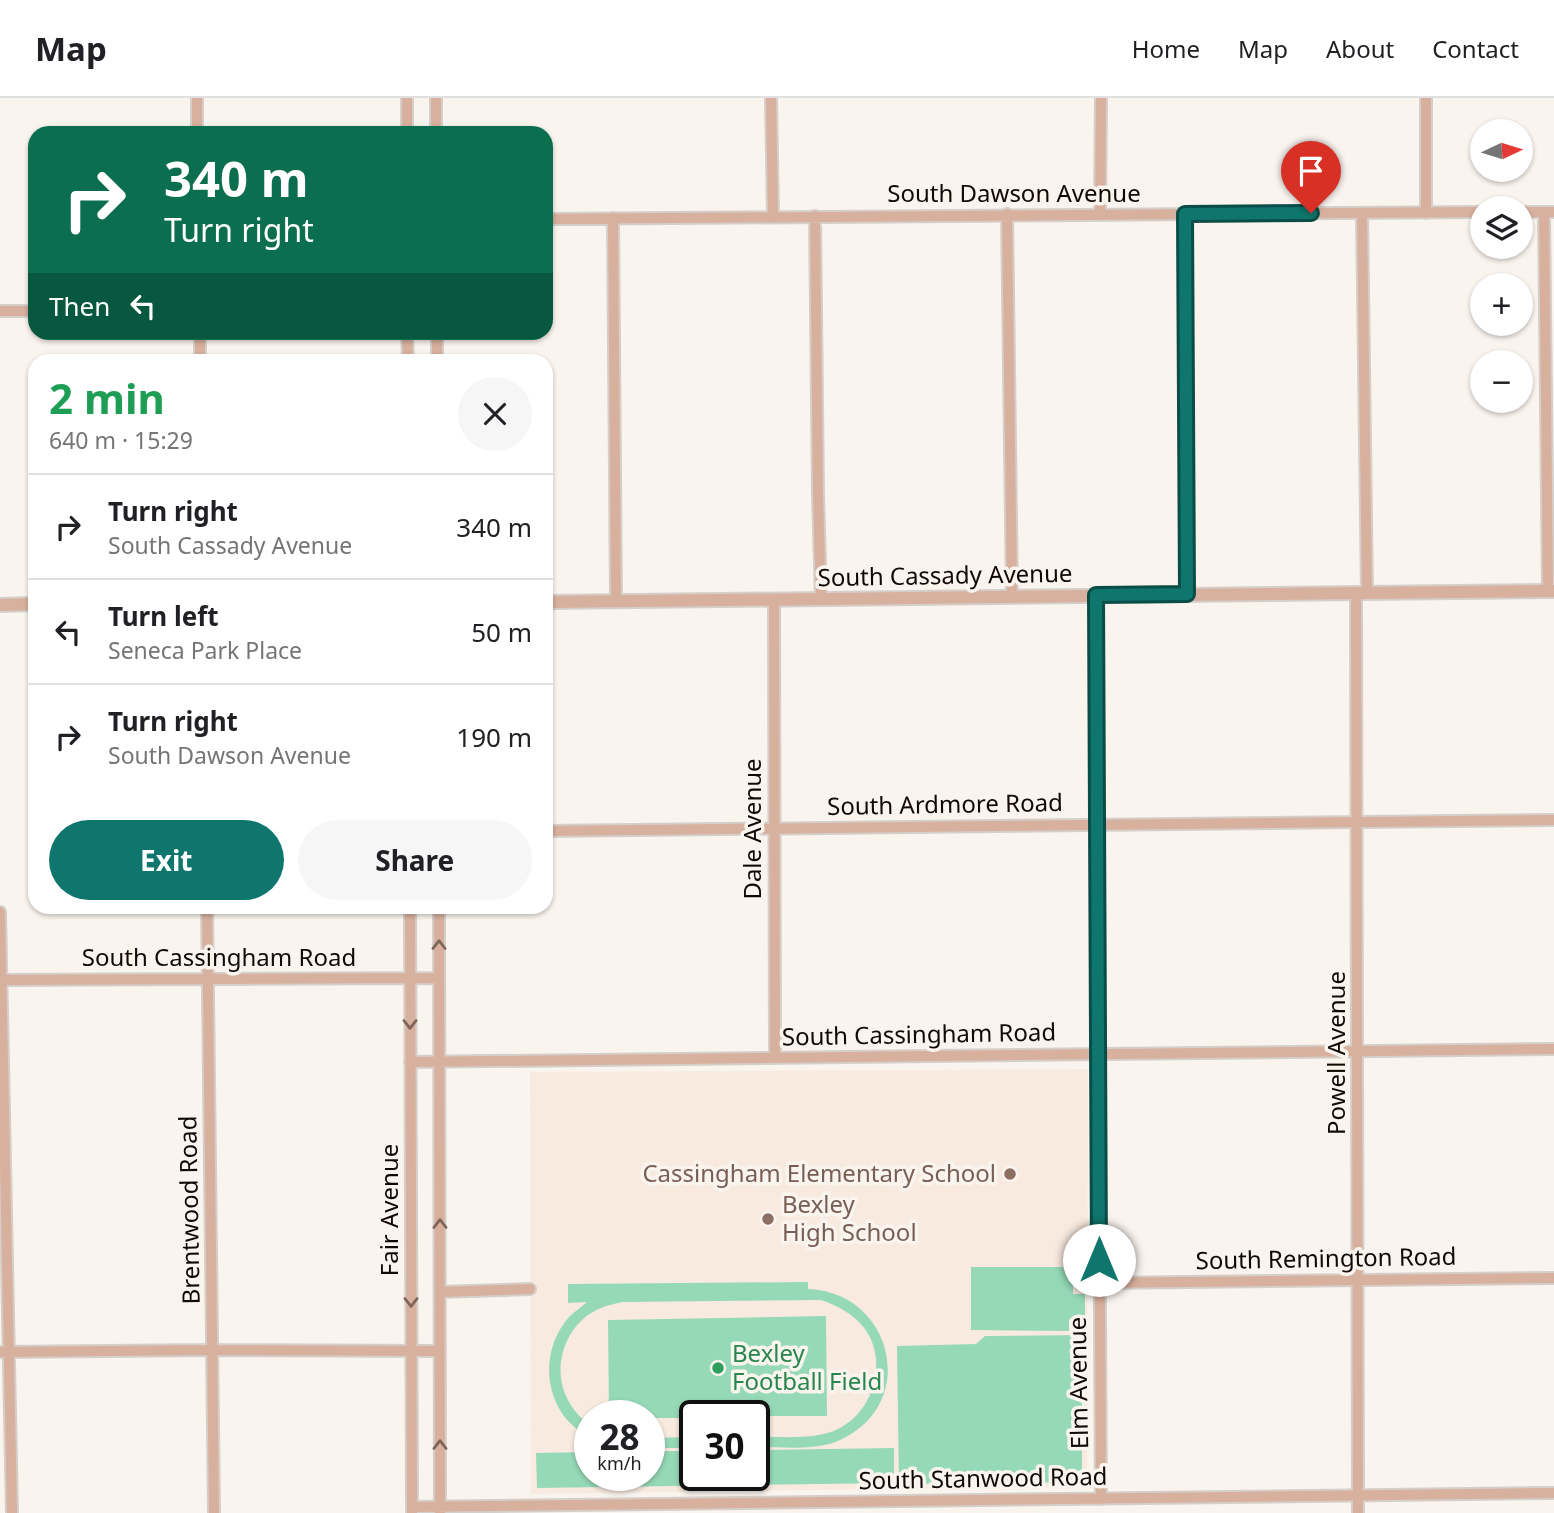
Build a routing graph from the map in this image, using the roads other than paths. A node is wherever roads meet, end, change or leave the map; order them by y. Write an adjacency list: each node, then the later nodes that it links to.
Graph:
1 (197, 98): 7 (street)
2 (407, 98): 8 (street)
3 (436, 98): 9 (street)
4 (771, 98): 17 (street)
5 (1101, 98): 15 (street)
6 (1426, 98): 13 (street)
7 (197, 126)
8 (407, 126)
9 (436, 126)
10 (1470, 212): 13 (street, South Dawson Avenue)
11 (1549, 212): 23 (street)
12 (1362, 213): 13 (street, South Dawson Avenue); 16 (street, South Dawson Avenue); 25 (street, Powell Avenue)
13 (1426, 213)
14 (1007, 214): 15 (street, South Dawson Avenue); 18 (street, South Dawson Avenue); 28 (street)
15 (1100, 214): 16 (street, South Dawson Avenue)
16 (1185, 214): 26 (street)
17 (773, 216): 18 (street, South Dawson Avenue); 19 (street, South Dawson Avenue)
18 (815, 216): 30 (street)
19 (613, 218): 20 (street, South Dawson Avenue); 31 (street)
20 (553, 219)
21 (0, 311): 22 (street)
22 (28, 311)
23 (1550, 404): 24 (street)
24 (1551, 591): 25 (street, South Cassady Avenue)
25 (1361, 593): 26 (street, South Cassady Avenue); 36 (street, Powell Avenue)
26 (1187, 594): 27 (street, South Cassady Avenue)
27 (1096, 595): 28 (street, South Cassady Avenue); 37 (street, Elm Avenue)
28 (1012, 596): 30 (street, South Cassady Avenue)
29 (774, 599): 30 (street, South Cassady Avenue); 31 (street, South Cassady Avenue); 38 (street, Dale Avenue)
30 (821, 599)
31 (616, 601): 32 (street, South Cassady Avenue)
32 (553, 602)
33 (28, 604): 34 (street)
34 (0, 605)
35 (1554, 820): 36 (street, South Ardmore Road)
36 (1357, 822): 37 (street, South Ardmore Road); 49 (street, Powell Avenue)
37 (1096, 825): 38 (street, South Ardmore Road); 50 (street, Elm Avenue)
38 (775, 828): 39 (street, South Ardmore Road); 51 (street, Dale Avenue)
39 (553, 831)
40 (0, 912): 47 (street)
41 (207, 914): 44 (street, Brentwood Road)
42 (410, 914): 45 (street, Fair Avenue)
43 (439, 914): 46 (street, Fair Avenue, one-way to 43)
44 (208, 978): 45 (street, South Cassingham Road); 47 (street, South Cassingham Road); 59 (street, Brentwood Road)
45 (410, 978): 46 (street, South Cassingham Road); 52 (street, Fair Avenue, one-way to 52)
46 (439, 978): 53 (street, Fair Avenue)
47 (1, 980): 62 (street)
48 (1554, 1049): 49 (street, South Cassingham Road)
49 (1358, 1051): 50 (street, South Cassingham Road); 55 (street, Powell Avenue)
50 (1097, 1054): 51 (street, South Cassingham Road); 56 (street, Elm Avenue)
51 (775, 1058): 53 (street, South Cassingham Road)
52 (410, 1062): 53 (street, South Cassingham Road); 60 (street, Fair Avenue, one-way to 60)
53 (439, 1062): 58 (street, Fair Avenue, one-way to 53)
54 (1554, 1278): 55 (street, South Remington Road)
55 (1359, 1280): 56 (street, South Remington Road); 64 (street, Powell Avenue)
56 (1099, 1283): 65 (street, Elm Avenue)
57 (530, 1289): 58 (street)
58 (440, 1292): 61 (street, Fair Avenue)
59 (212, 1350): 60 (street); 62 (street); 70 (street, Brentwood Road)
60 (411, 1351): 61 (street); 67 (street, Fair Avenue)
61 (440, 1351): 68 (street, Fair Avenue, one-way to 61)
62 (5, 1352): 69 (street)
63 (1554, 1493): 64 (street, South Stanwood Road)
64 (1358, 1496): 65 (street, South Stanwood Road); 72 (street, Powell Avenue)
65 (1101, 1499): 66 (street, South Stanwood Road)
66 (746, 1503): 68 (street, South Stanwood Road); 71 (street)
67 (412, 1510): 68 (street, South Stanwood Road)
68 (440, 1510)
69 (12, 1513)
70 (214, 1513)
71 (753, 1513)
72 (1359, 1513)

